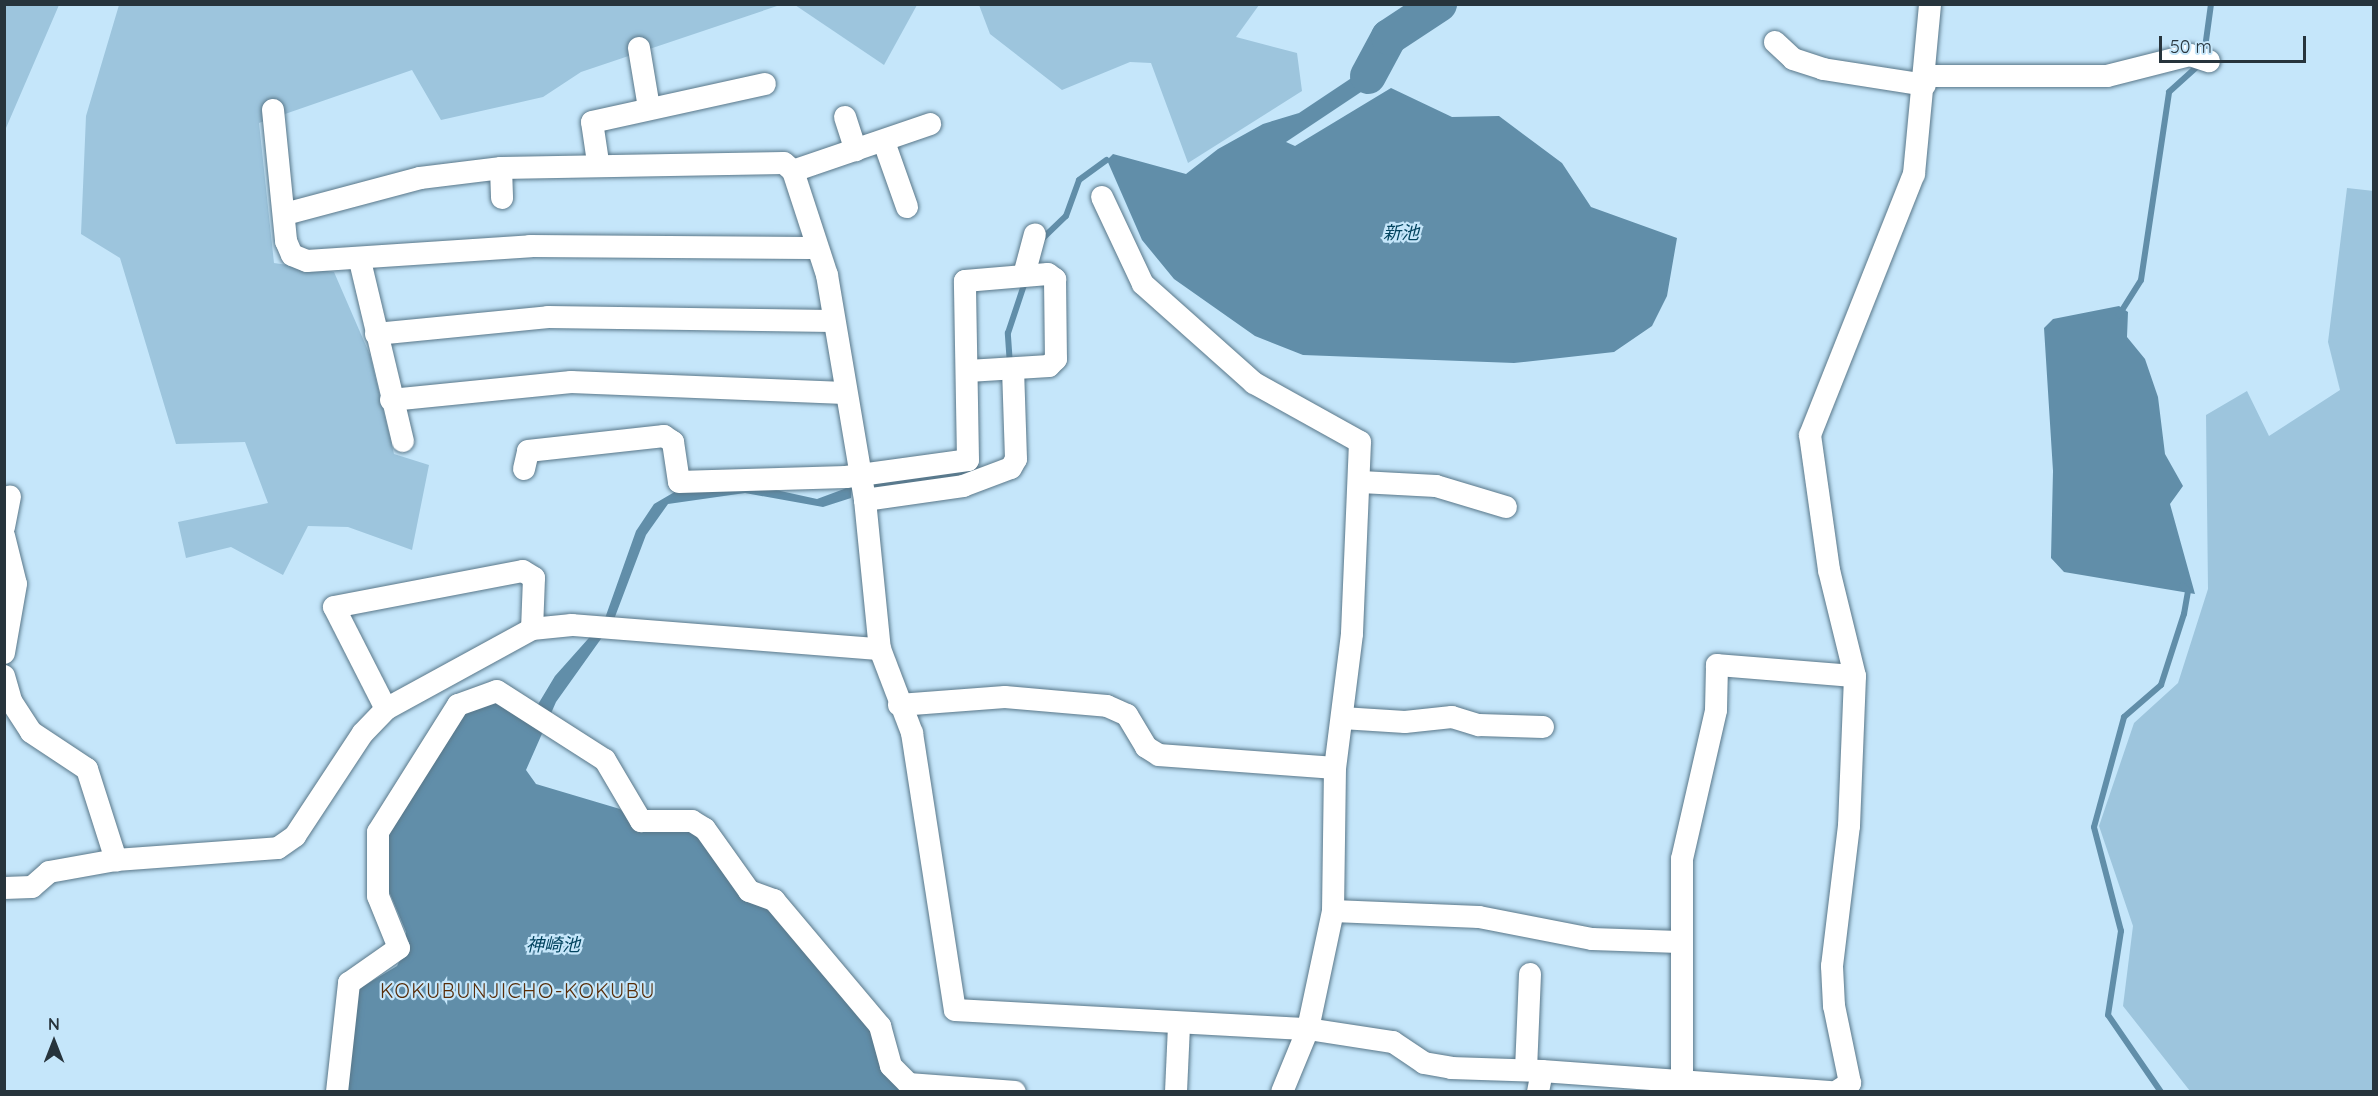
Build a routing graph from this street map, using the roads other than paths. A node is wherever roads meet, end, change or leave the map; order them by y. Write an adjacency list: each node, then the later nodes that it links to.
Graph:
1 (1930, 4): 5 (street)
2 (1775, 42): 5 (street)
3 (639, 48): 7 (street)
4 (2209, 60): 5 (street)
5 (1925, 81): 41 (street)
6 (765, 84): 7 (street)
7 (649, 108): 13 (street)
8 (273, 110): 19 (street)
9 (845, 117): 12 (street)
10 (930, 124): 11 (street)
11 (884, 142): 12 (street); 18 (street)
12 (856, 150): 15 (street)
13 (598, 162): 14 (street); 15 (street)
14 (501, 168): 17 (street); 19 (street)
15 (793, 171): 21 (street)
16 (1102, 197): 32 (street)
17 (502, 198)
18 (907, 207)
19 (285, 214): 22 (street)
20 (1035, 234): 23 (street)
21 (817, 248): 22 (street); 24 (street)
22 (360, 261): 25 (street)
23 (1024, 275): 26 (street); 27 (street)
24 (832, 321): 25 (street); 28 (street)
25 (376, 334): 29 (street)
26 (1013, 369): 27 (street); 33 (street)
27 (968, 371): 33 (street)
28 (845, 393): 29 (street); 33 (street)
29 (391, 400): 30 (street)
30 (403, 441)
31 (524, 469): 33 (street)
32 (1361, 482): 35 (street); 45 (street)
33 (862, 488): 39 (street)
34 (10, 497): 36 (street)
35 (1506, 507)
36 (4, 527)
37 (4, 536): 40 (street)
38 (532, 629): 39 (street); 44 (street); 44 (street)
39 (880, 649): 43 (street)
40 (4, 653)
41 (1855, 675): 51 (street); 57 (street)
42 (4, 676): 48 (street)
43 (899, 705): 47 (street); 53 (street)
44 (386, 710): 48 (street)
45 (1342, 718): 46 (street); 47 (street)
46 (1543, 727)
47 (1335, 768): 50 (street)
48 (116, 860): 49 (street)
49 (4, 888)
50 (1333, 911): 51 (street); 54 (street)
51 (1679, 942): 56 (street)
52 (1530, 974): 55 (street)
53 (1179, 1026): 54 (street); 60 (street)
54 (1308, 1029): 55 (street); 61 (street)
55 (1535, 1078): 56 (street)
56 (1682, 1082): 62 (street)
57 (1847, 1089)
58 (337, 1092): 59 (street)
59 (1015, 1092)
60 (1176, 1092)
61 (1282, 1092)
62 (1829, 1092)

